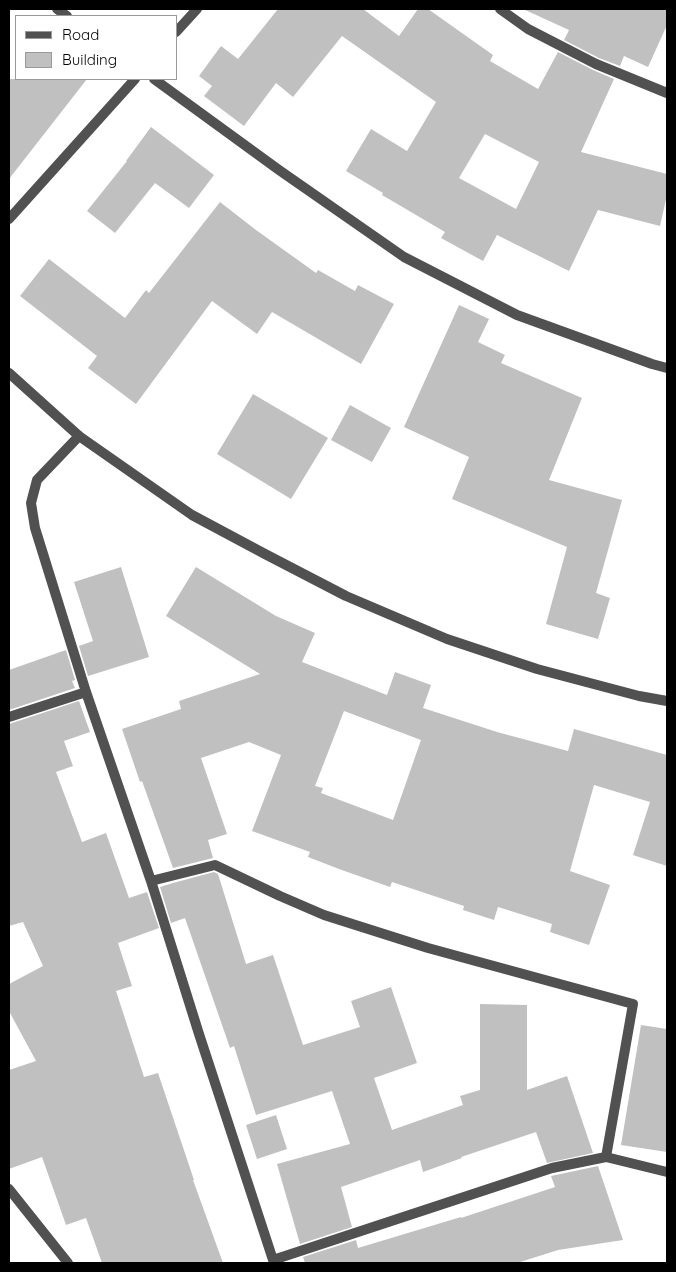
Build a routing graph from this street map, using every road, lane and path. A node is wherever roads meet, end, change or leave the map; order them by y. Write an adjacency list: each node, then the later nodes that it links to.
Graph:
1 (196, 9): 3 (street)
2 (500, 9): 6 (street)
3 (178, 30)
4 (134, 80): 7 (street)
5 (155, 80): 8 (street)
6 (667, 93)
7 (9, 219)
8 (667, 368)
9 (9, 373): 10 (street)
10 (79, 436): 11 (street); 12 (street)
11 (86, 692): 13 (street); 14 (street)
12 (667, 701)
13 (9, 717)
14 (151, 881): 15 (street); 18 (street)
15 (606, 1157): 16 (street); 18 (street)
16 (667, 1172)
17 (9, 1189): 19 (street)
18 (274, 1262)
19 (68, 1263)

